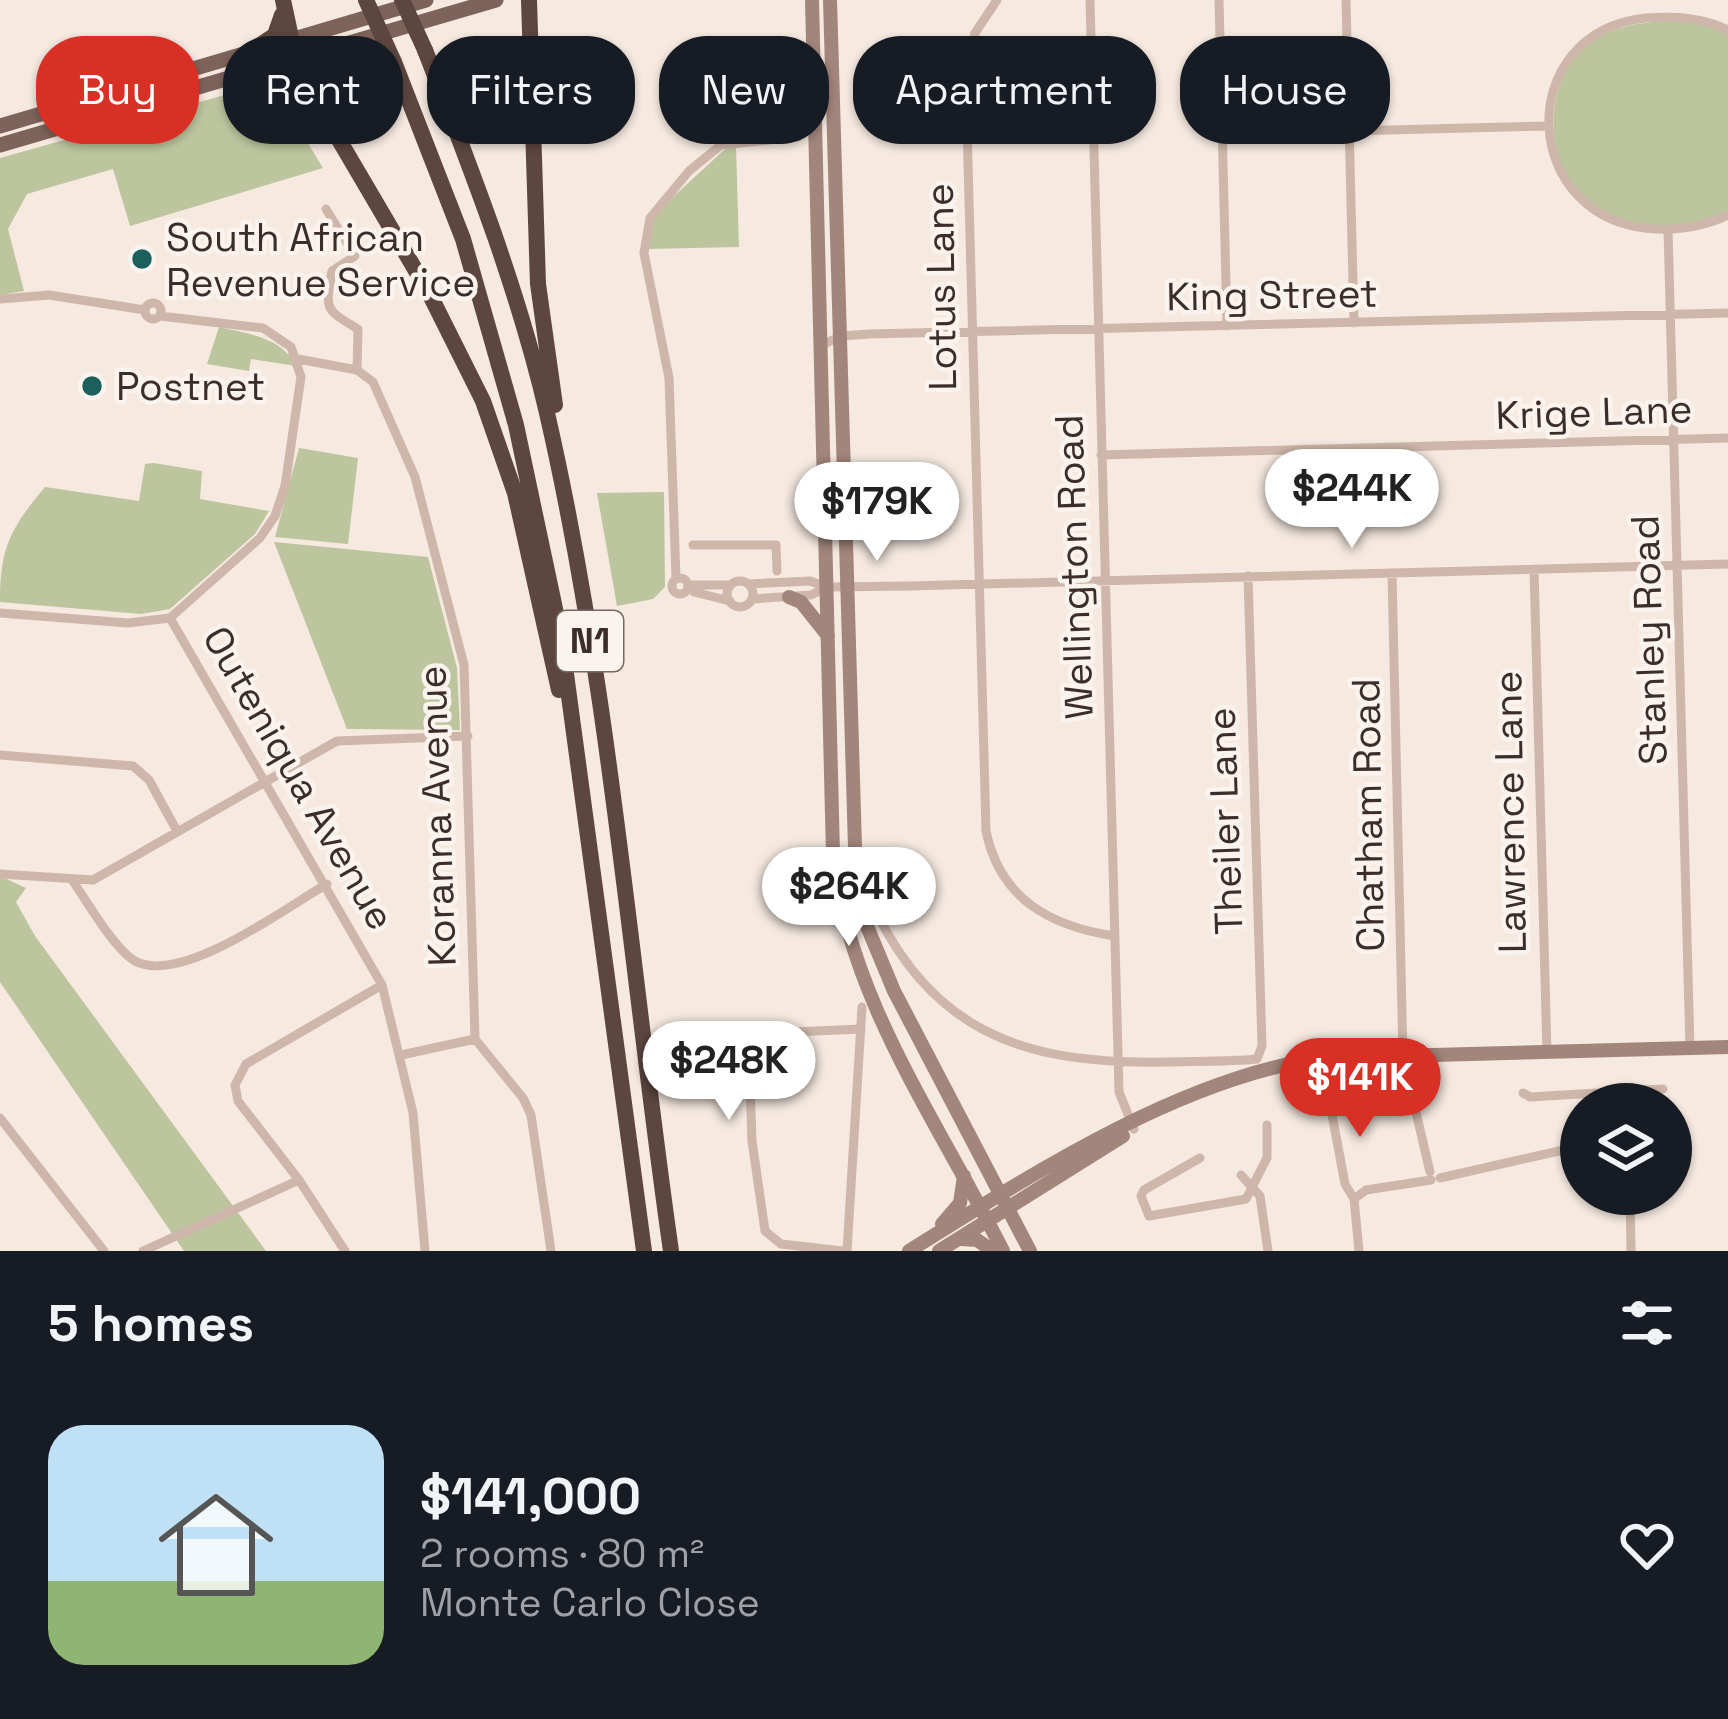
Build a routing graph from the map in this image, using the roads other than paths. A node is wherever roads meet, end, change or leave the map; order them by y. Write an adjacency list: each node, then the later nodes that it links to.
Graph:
1 (365, 0): 78 (highway, N1, bridge)
2 (402, 0): 66 (highway, N1, bridge)
3 (426, 0): 18 (main road)
4 (496, 0): 19 (main road)
5 (812, 0): 20 (main road)
6 (997, 0): 22 (street, Lotus Lane)
7 (1090, 0): 45 (street, Wellington Road)
8 (1219, 0): 44 (street)
9 (1346, 0): 23 (street)
10 (1662, 0): 14 (street)
11 (283, 1): 16 (highway); 17 (highway)
12 (830, 3): 21 (main road); 47 (main road)
13 (535, 4): 66 (highway)
14 (1662, 16): 15 (street); 27 (street)
15 (1728, 30)
16 (270, 36)
17 (288, 36)
18 (303, 36)
19 (375, 36)
20 (813, 36)
21 (815, 36)
22 (975, 36)
23 (1347, 36)
24 (223, 60): 26 (main road)
25 (223, 81): 35 (main road)
26 (0, 126)
27 (1548, 126): 28 (street); 39 (street)
28 (1390, 130)
29 (343, 144): 78 (highway)
30 (727, 144): 68 (street)
31 (799, 144): 36 (street)
32 (813, 144): 36 (main road)
33 (967, 144): 46 (street, Lotus Lane)
34 (1349, 144): 43 (street)
35 (0, 145)
36 (814, 167): 48 (main road)
37 (326, 209): 50 (street, Koranna Avenue)
38 (1728, 215): 39 (street)
39 (1668, 230): 42 (street, Stanley Road)
40 (4, 302): 49 (street)
41 (1728, 313): 42 (street, King Street)
42 (1670, 315): 43 (street, King Street); 52 (street, Stanley Road)
43 (1354, 323): 44 (street, King Street)
44 (1227, 326): 45 (street, King Street)
45 (1098, 328): 46 (street, King Street); 53 (street, Wellington Road)
46 (972, 332): 47 (street, King Street); 64 (street, Lotus Lane)
47 (841, 336): 48 (street, King Street); 65 (main road)
48 (820, 346): 67 (main road)
49 (298, 358): 50 (street); 73 (street)
50 (357, 370): 75 (street, Koranna Avenue)
51 (1728, 439): 52 (street, Krige Lane)
52 (1674, 440): 53 (street, Krige Lane); 56 (street, Stanley Road)
53 (1101, 455): 61 (street, Wellington Road)
54 (693, 545): 58 (street)
55 (1728, 564): 56 (street)
56 (1677, 566): 57 (street); 90 (street, Stanley Road)
57 (1534, 569): 59 (street); 91 (street, Lawrence Lane)
58 (777, 571)
59 (1392, 573): 60 (street); 93 (street, Chatham Road)
60 (1248, 576): 61 (street); 94 (street, Theiler Lane)
61 (1106, 578): 64 (street); 84 (street, Wellington Road)
62 (733, 584): 63 (street); 68 (street); 71 (street)
63 (748, 584): 67 (street); 70 (street)
64 (979, 584): 65 (street); 84 (street, Lotus Lane)
65 (845, 586): 67 (street); 109 (main road)
66 (581, 587): 119 (highway, N1)
67 (827, 587): 69 (street); 74 (main road)
68 (687, 588): 71 (street)
69 (789, 596): 70 (street); 74 (main road)
70 (752, 599): 71 (street)
71 (730, 601)
72 (0, 613): 73 (street)
73 (170, 618): 77 (street, Outeniqua Avenue)
74 (828, 636): 103 (main road)
75 (468, 736): 77 (street); 88 (street, Koranna Avenue)
76 (0, 755): 79 (street)
77 (267, 781): 79 (street); 82 (street, Outeniqua Avenue)
78 (583, 802): 118 (highway, N1)
79 (177, 832): 81 (street)
80 (0, 874): 81 (street)
81 (72, 880): 82 (street)
82 (327, 884): 85 (street, Outeniqua Avenue)
83 (868, 894): 94 (street)
84 (1114, 936): 94 (street, Wellington Road)
85 (382, 985): 92 (street, Outeniqua Avenue); 106 (street)
86 (862, 1007): 87 (street)
87 (861, 1029): 120 (street); 120 (street)
88 (475, 1039): 92 (street); 117 (street)
89 (1728, 1047): 90 (main road)
90 (1690, 1048): 91 (main road)
91 (1547, 1053): 93 (main road)
92 (401, 1054): 116 (street, Outeniqua Avenue)
93 (1403, 1057): 100 (main road); 104 (street, Chatham Road)
94 (1118, 1063): 100 (street, Wellington Road)
95 (1523, 1093): 96 (street)
96 (1560, 1097)
97 (1330, 1104): 108 (street)
98 (1267, 1125): 107 (street)
99 (2, 1126): 113 (street)
100 (1132, 1126): 109 (main road)
101 (1560, 1150): 104 (street)
102 (1200, 1158): 107 (street)
103 (964, 1174): 110 (main road); 121 (main road)
104 (1434, 1174): 108 (street)
105 (1241, 1175): 107 (street)
106 (299, 1180): 114 (street); 115 (street)
107 (1254, 1188): 126 (street)
108 (1354, 1199): 127 (street)
109 (1005, 1202): 110 (main road); 125 (main road)
110 (984, 1214): 112 (main road); 121 (main road); 124 (main road)
111 (1630, 1215): 128 (street)
112 (958, 1239): 122 (main road); 123 (main road)
113 (104, 1251)
114 (143, 1251)
115 (345, 1251)
116 (424, 1251)
117 (551, 1251)
118 (644, 1251)
119 (671, 1251)
120 (845, 1251)
121 (909, 1251)
122 (939, 1251)
123 (993, 1251)
124 (1003, 1251)
125 (1030, 1251)
126 (1268, 1251)
127 (1359, 1251)
128 (1631, 1251)

